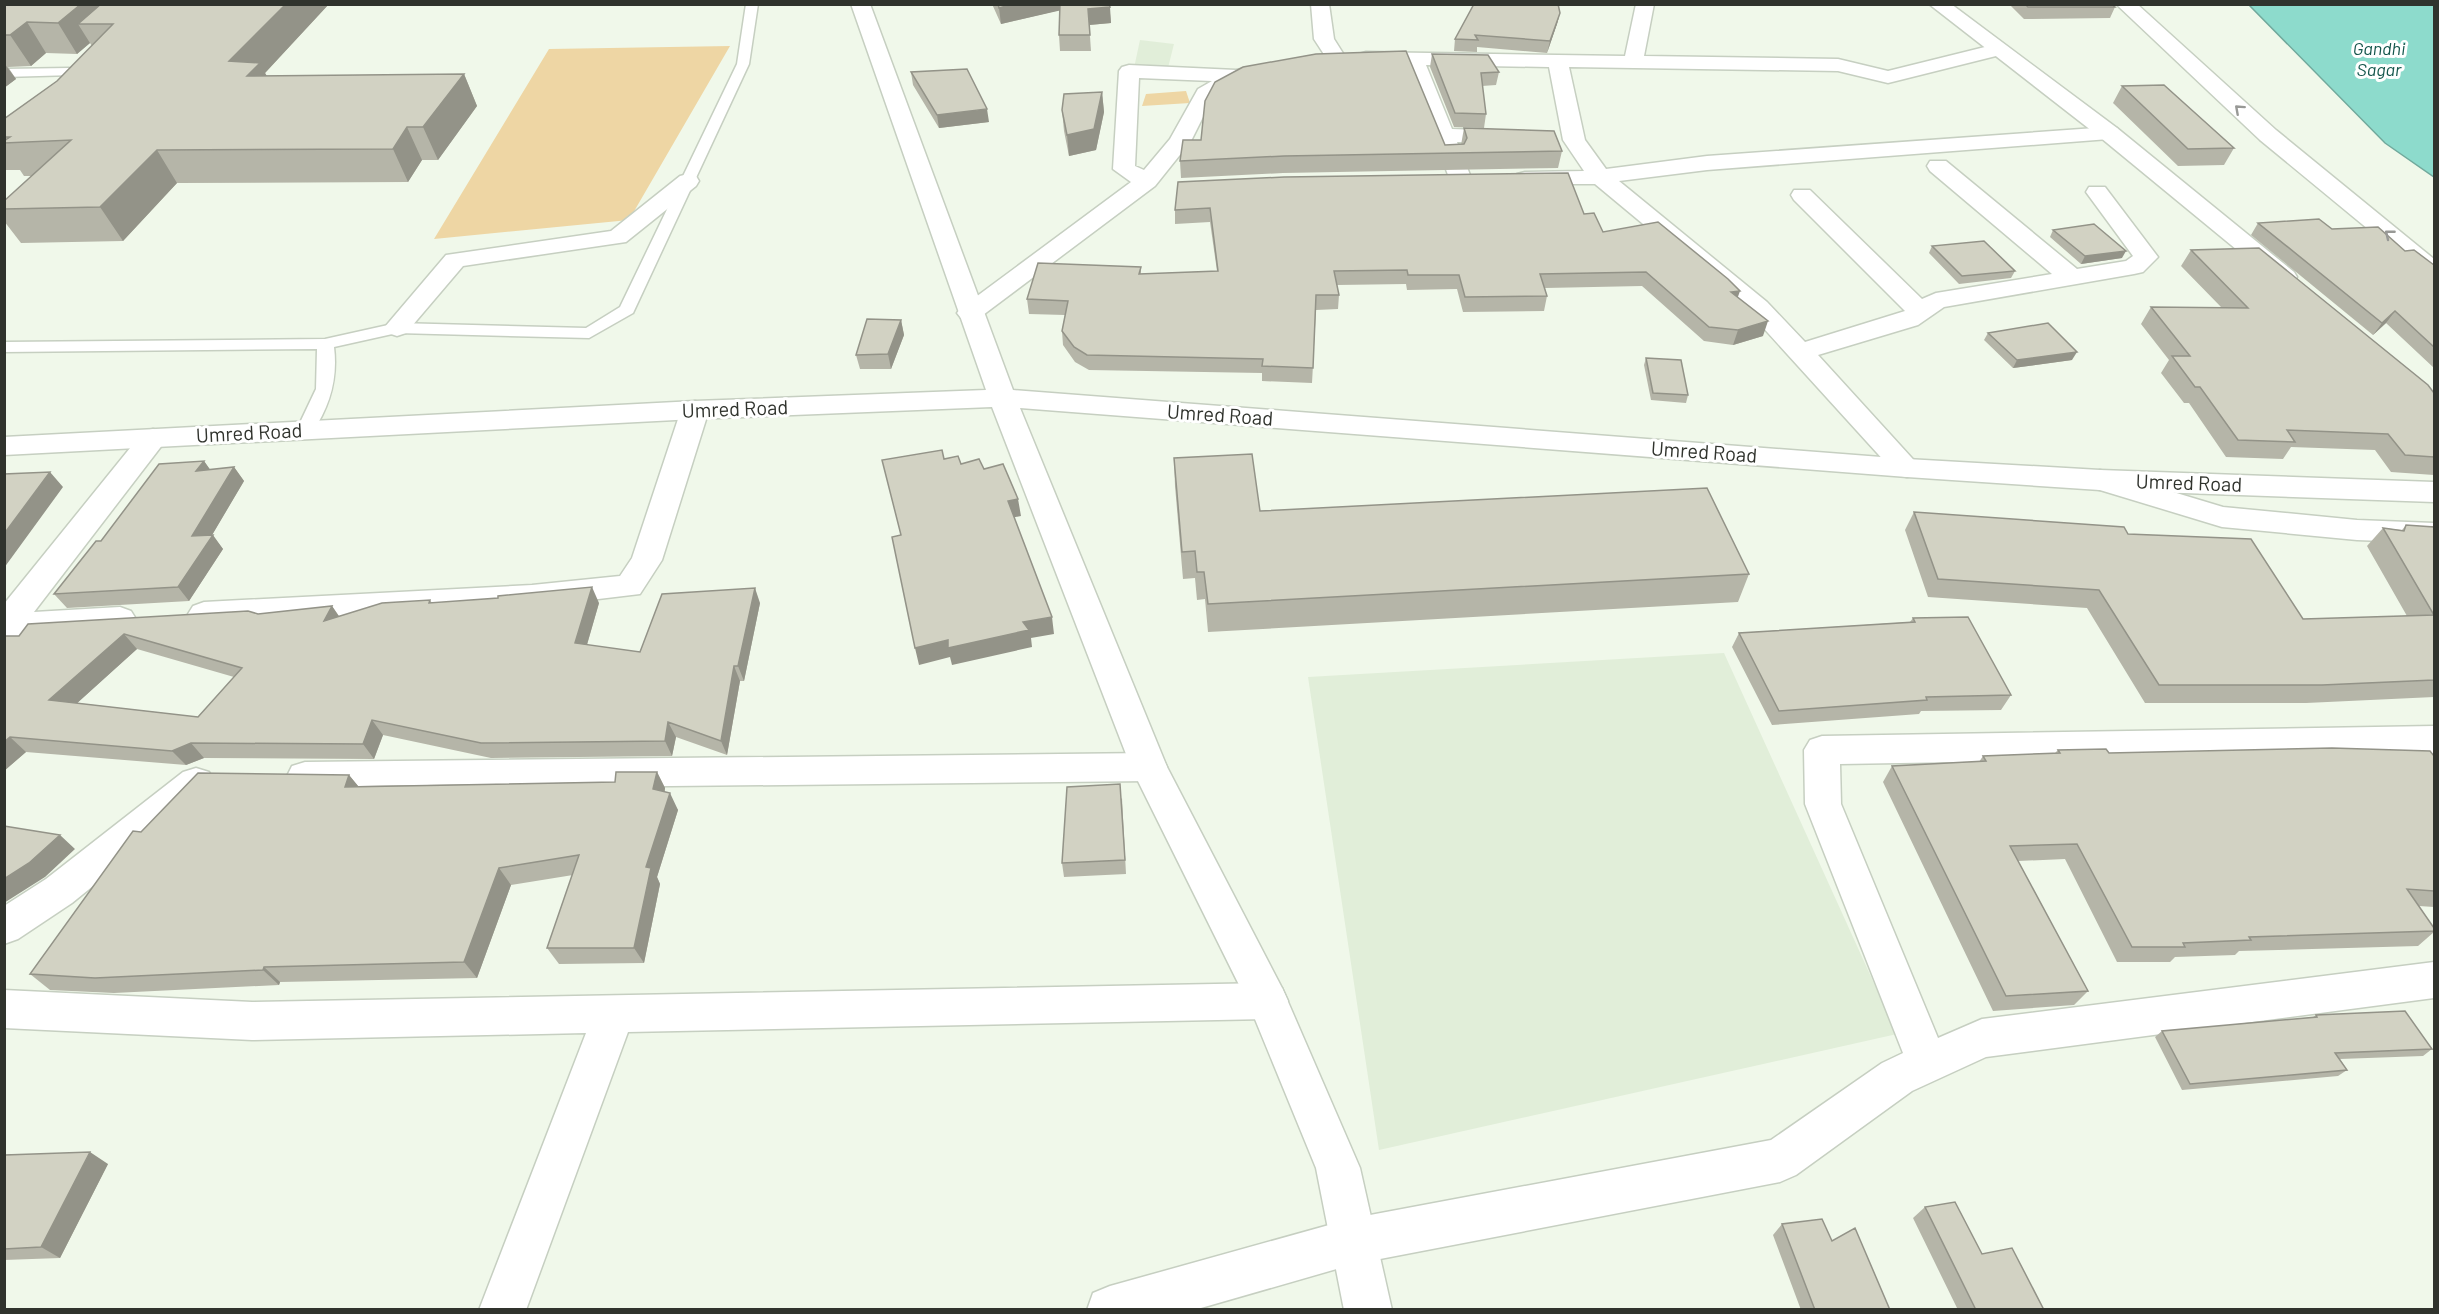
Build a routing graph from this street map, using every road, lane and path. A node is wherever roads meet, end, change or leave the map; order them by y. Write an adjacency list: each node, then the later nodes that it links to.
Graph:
1 (752, 4): 29 (lane)
2 (860, 4): 39 (street)
3 (1320, 4): 9 (street)
4 (1645, 4): 13 (street)
5 (1938, 4): 8 (street)
6 (2125, 4): 35 (street, one-way to 6)
7 (2150, 4): 34 (street)
8 (1997, 50): 13 (street); 18 (street)
9 (1336, 58): 10 (street); 11 (street)
10 (1414, 59): 12 (street); 19 (street)
11 (1314, 61)
12 (1558, 62): 13 (street); 22 (street)
13 (1633, 63)
14 (1269, 69): 16 (street)
15 (4, 73): 17 (lane)
16 (1236, 76): 30 (street); 30 (street)
17 (53, 86)
18 (2109, 133): 24 (street); 37 (street)
19 (1445, 135): 20 (street); 28 (street)
20 (1527, 138)
21 (1551, 139): 22 (street)
22 (1574, 140): 24 (street)
23 (1938, 166): 36 (street)
24 (1599, 177): 26 (street); 43 (street)
25 (1484, 179): 28 (street)
26 (1507, 179)
27 (1437, 180): 28 (street)
28 (1461, 180)
29 (688, 181): 40 (street); 40 (lane)
30 (1142, 185): 31 (street); 39 (street)
31 (1171, 188)
32 (2097, 192): 36 (street)
33 (1802, 195): 38 (street)
34 (2434, 245)
35 (2434, 271)
36 (2073, 278): 38 (street)
37 (2302, 290)
38 (1921, 312): 43 (street)
39 (970, 314): 44 (street)
40 (398, 328): 41 (lane)
41 (325, 344): 42 (lane); 46 (lane)
42 (4, 347)
43 (1801, 352): 49 (street)
44 (1002, 398): 45 (street, Umred Road); 49 (street, Umred Road); 55 (street)
45 (695, 410): 46 (street, Umred Road); 53 (street)
46 (306, 429): 47 (street, Umred Road)
47 (153, 438): 48 (street, Umred Road); 53 (street)
48 (4, 446)
49 (1907, 468): 50 (street, Umred Road)
50 (2100, 480): 51 (street, Umred Road); 52 (street)
51 (2434, 492)
52 (2434, 533)
53 (5, 626)
54 (2430, 745): 63 (street)
55 (1149, 767): 57 (street); 60 (street)
56 (227, 775): 58 (street)
57 (273, 776)
58 (4, 927)
59 (2434, 980): 63 (street)
60 (1268, 1001): 62 (street); 64 (street)
61 (4, 1009): 62 (street)
62 (614, 1014): 65 (street)
63 (1928, 1063): 64 (street)
64 (1354, 1241): 66 (street); 67 (street)
65 (502, 1310)
66 (1110, 1310)
67 (1368, 1310)

